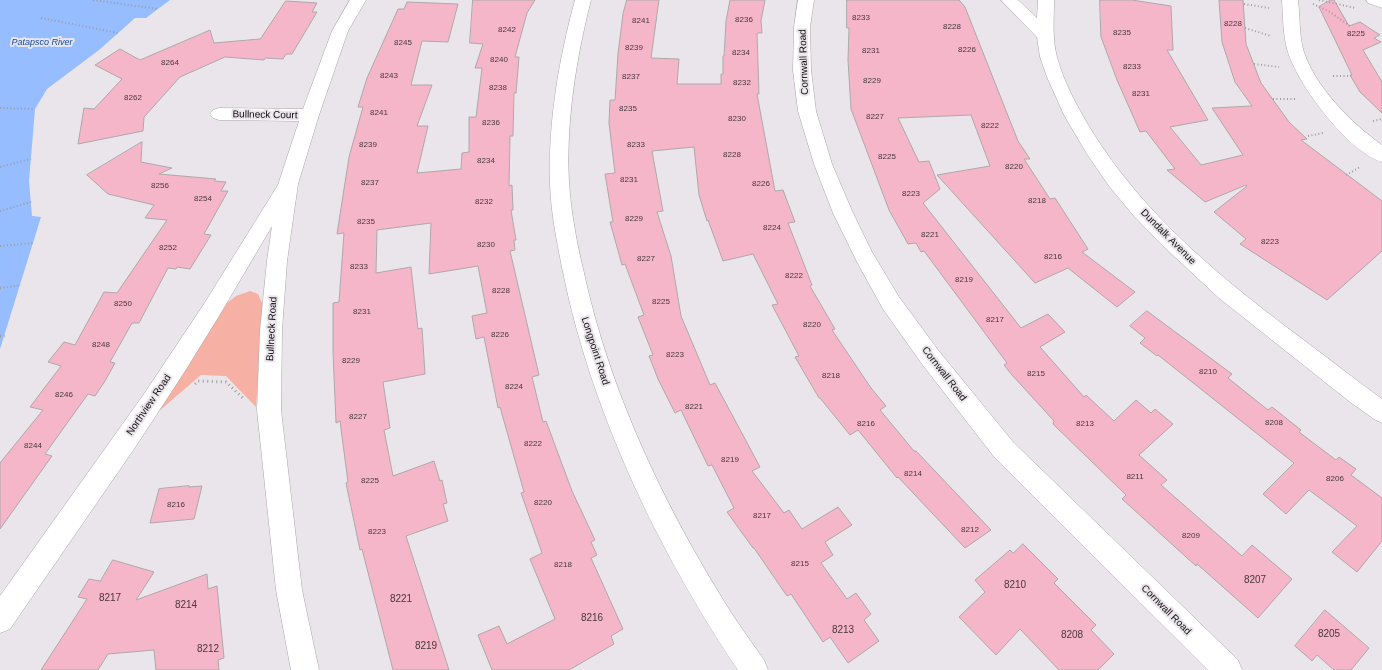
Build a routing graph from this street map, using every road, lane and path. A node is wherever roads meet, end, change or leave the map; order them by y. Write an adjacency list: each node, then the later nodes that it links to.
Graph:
1 (93, 0): 13 (path)
2 (358, 0): 31 (street, Bullneck Road)
3 (583, 0): 53 (street, Longpoint Road)
4 (806, 0): 54 (street, Cornwall Road)
5 (1009, 0): 20 (street)
6 (1046, 0): 20 (street, Dundalk Avenue)
7 (1290, 0): 34 (street)
8 (1319, 0): 12 (path)
9 (1374, 0): 10 (street)
10 (1382, 2)
11 (1244, 4): 14 (path)
12 (1357, 8)
13 (158, 9)
14 (1269, 9)
15 (1311, 9): 17 (path)
16 (41, 18): 19 (path)
17 (1350, 26)
18 (1245, 28): 21 (path)
19 (118, 33)
20 (1044, 36): 49 (street, Dundalk Avenue)
21 (1272, 36)
22 (1254, 64): 23 (path)
23 (1281, 67)
24 (1328, 76): 25 (path)
25 (1351, 76)
26 (1300, 98): 27 (path)
27 (1273, 99)
28 (0, 108): 29 (path)
29 (35, 109)
30 (219, 114): 31 (street, Bullneck Court)
31 (310, 116): 39 (street, Bullneck Road)
32 (1328, 132): 33 (path)
33 (1308, 136)
34 (1382, 155)
35 (31, 159): 37 (path)
36 (1365, 164): 38 (path)
37 (0, 167)
38 (1346, 175)
39 (288, 184): 50 (street, Bullneck Road); 51 (street, Northview Road)
40 (31, 202): 41 (path)
41 (0, 211)
42 (33, 243): 43 (path)
43 (0, 246)
44 (21, 285): 45 (path)
45 (0, 288)
46 (0, 336): 47 (path)
47 (5, 336)
48 (192, 386): 50 (path)
49 (1382, 412)
50 (270, 415): 52 (street, Bullneck Road)
51 (0, 619)
52 (305, 670)
53 (754, 670)
54 (1228, 670)

